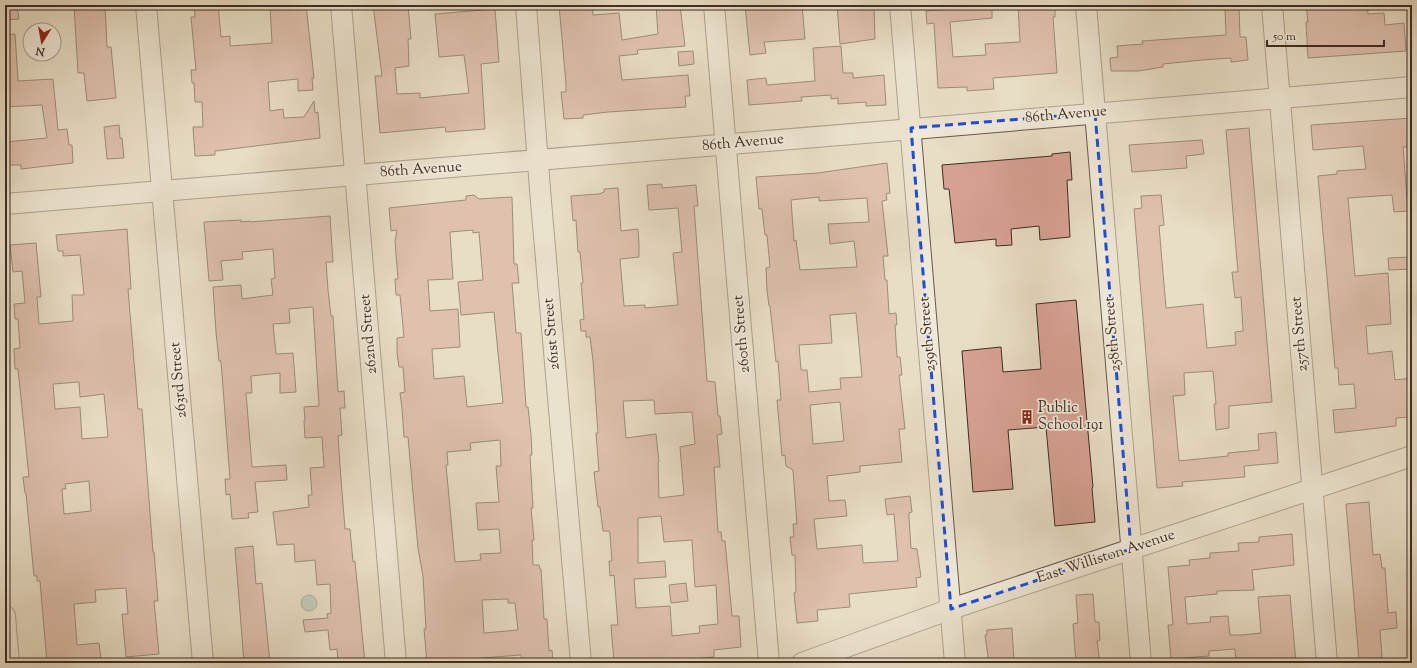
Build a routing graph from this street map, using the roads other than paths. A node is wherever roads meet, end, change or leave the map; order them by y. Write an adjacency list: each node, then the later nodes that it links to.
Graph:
1 (146, 5): 15 (street, 263rd Street)
2 (341, 5): 14 (street, 262nd Street)
3 (526, 5): 13 (street, 261st Street)
4 (714, 5): 12 (street, 260th Street)
5 (900, 5): 11 (street, 259th Street)
6 (1086, 5): 10 (street, 258th Street)
7 (1272, 5): 9 (street, 257th Street)
8 (1412, 87): 9 (street, 86th Avenue)
9 (1280, 98): 10 (street, 86th Avenue); 18 (street, 257th Street)
10 (1094, 113): 11 (street, 86th Avenue); 19 (street, 258th Street)
11 (911, 128): 12 (street, 86th Avenue); 20 (street, 259th Street)
12 (726, 144): 13 (street, 86th Avenue); 26 (street, 260th Street)
13 (538, 162): 14 (street, 86th Avenue); 25 (street, 261st Street)
14 (355, 175): 15 (street, 86th Avenue); 24 (street, 262nd Street)
15 (163, 191): 16 (street, 86th Avenue); 23 (street, 263rd Street)
16 (5, 204)
17 (1412, 456): 18 (street, East Williston Avenue)
18 (1313, 489): 19 (street, East Williston Avenue); 30 (street, 257th Street)
19 (1131, 549): 20 (street, East Williston Avenue); 29 (street, 258th Street)
20 (951, 609): 27 (street, East Williston Avenue); 28 (street, 259th Street)
21 (5, 616): 22 (street)
22 (9, 663)
23 (203, 663)
24 (396, 663)
25 (581, 663)
26 (769, 663)
27 (802, 663)
28 (955, 663)
29 (1141, 663)
30 (1327, 663)

